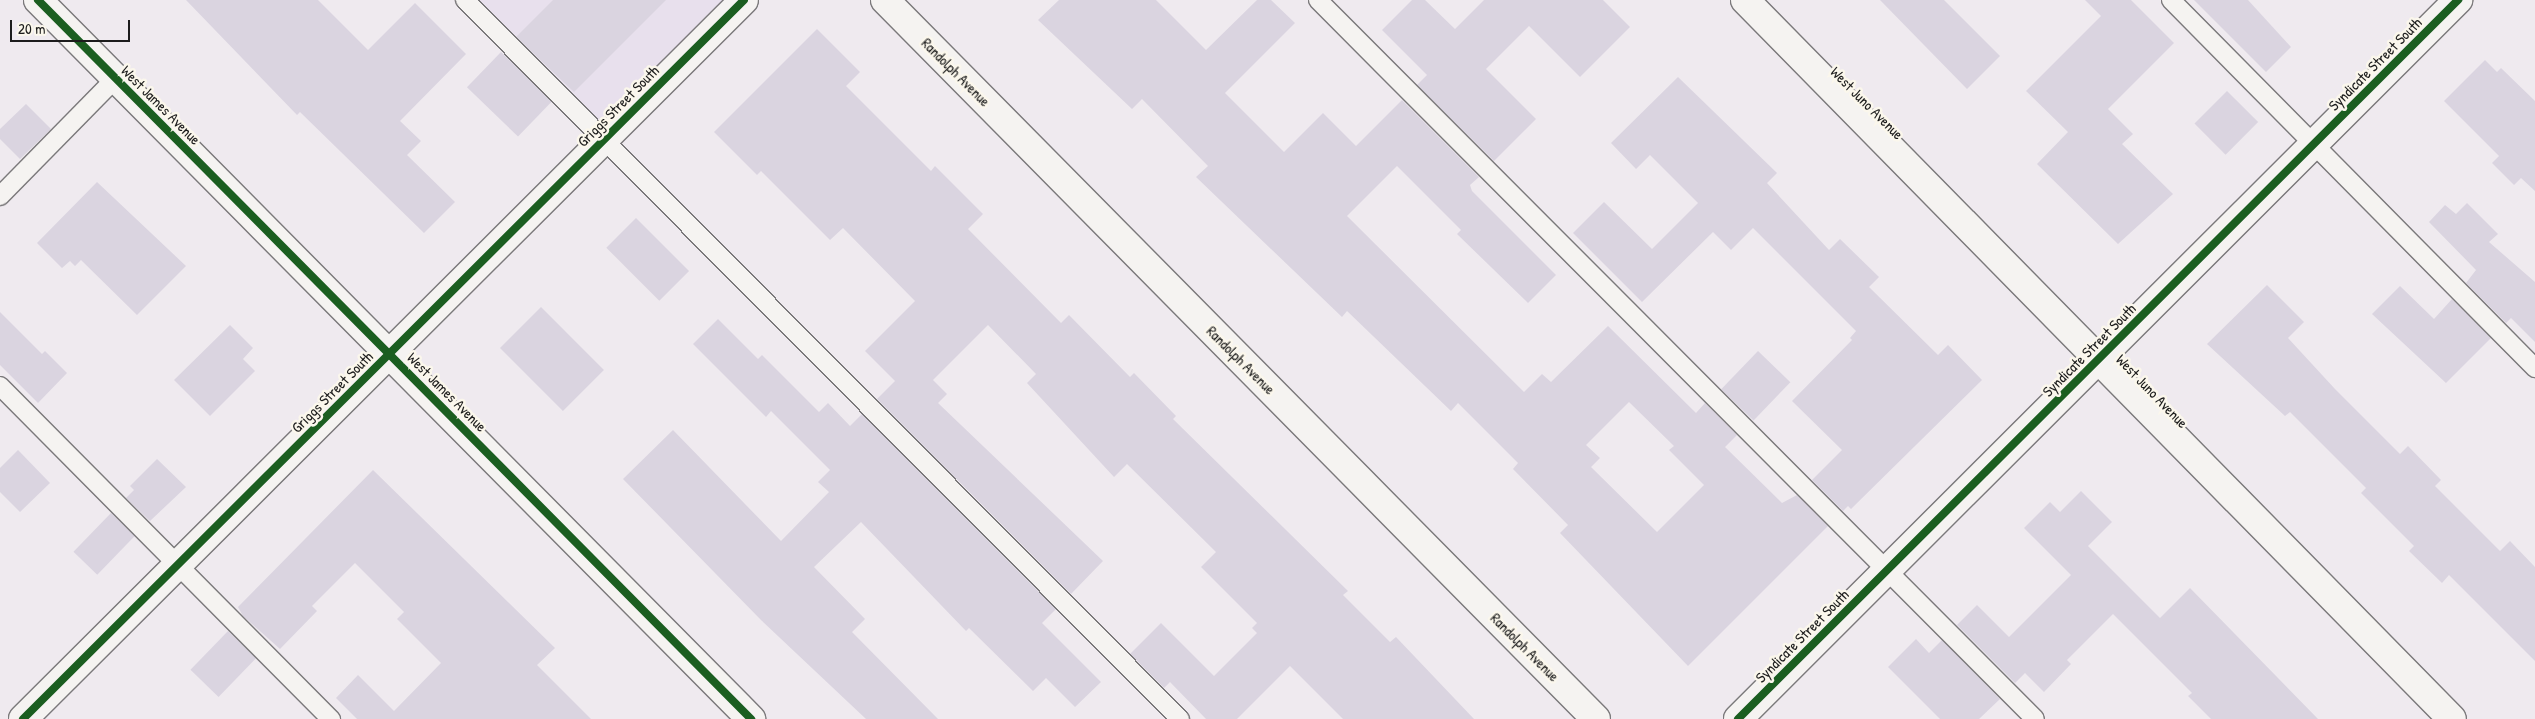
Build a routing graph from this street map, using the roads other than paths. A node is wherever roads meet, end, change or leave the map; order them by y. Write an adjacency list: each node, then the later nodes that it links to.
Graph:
1 (38, 0): 9 (street, West James Avenue)
2 (465, 0): 10 (lane)
3 (744, 0): 10 (street, Griggs Street South)
4 (885, 0): 23 (street, Randolph Avenue)
5 (1318, 0): 18 (lane)
6 (1745, 0): 14 (street, West Juno Avenue)
7 (2171, 0): 11 (lane)
8 (2458, 0): 11 (street, Syndicate Street South)
9 (116, 78): 12 (lane); 13 (street, West James Avenue)
10 (605, 139): 13 (street, Griggs Street South); 22 (lane)
11 (2313, 145): 14 (street, Syndicate Street South); 15 (lane)
12 (0, 196)
13 (389, 354): 17 (street, Griggs Street South); 21 (street, West James Avenue)
14 (2100, 358): 18 (street, Syndicate Street South); 26 (street, West Juno Avenue)
15 (2535, 368)
16 (0, 386): 17 (lane)
17 (178, 564): 19 (street, Griggs Street South); 20 (lane)
18 (1887, 571): 24 (street, Syndicate Street South); 25 (lane)
19 (23, 719)
20 (331, 719)
21 (751, 719)
22 (1180, 719)
23 (1596, 719)
24 (1738, 719)
25 (2035, 719)
26 (2452, 719)

